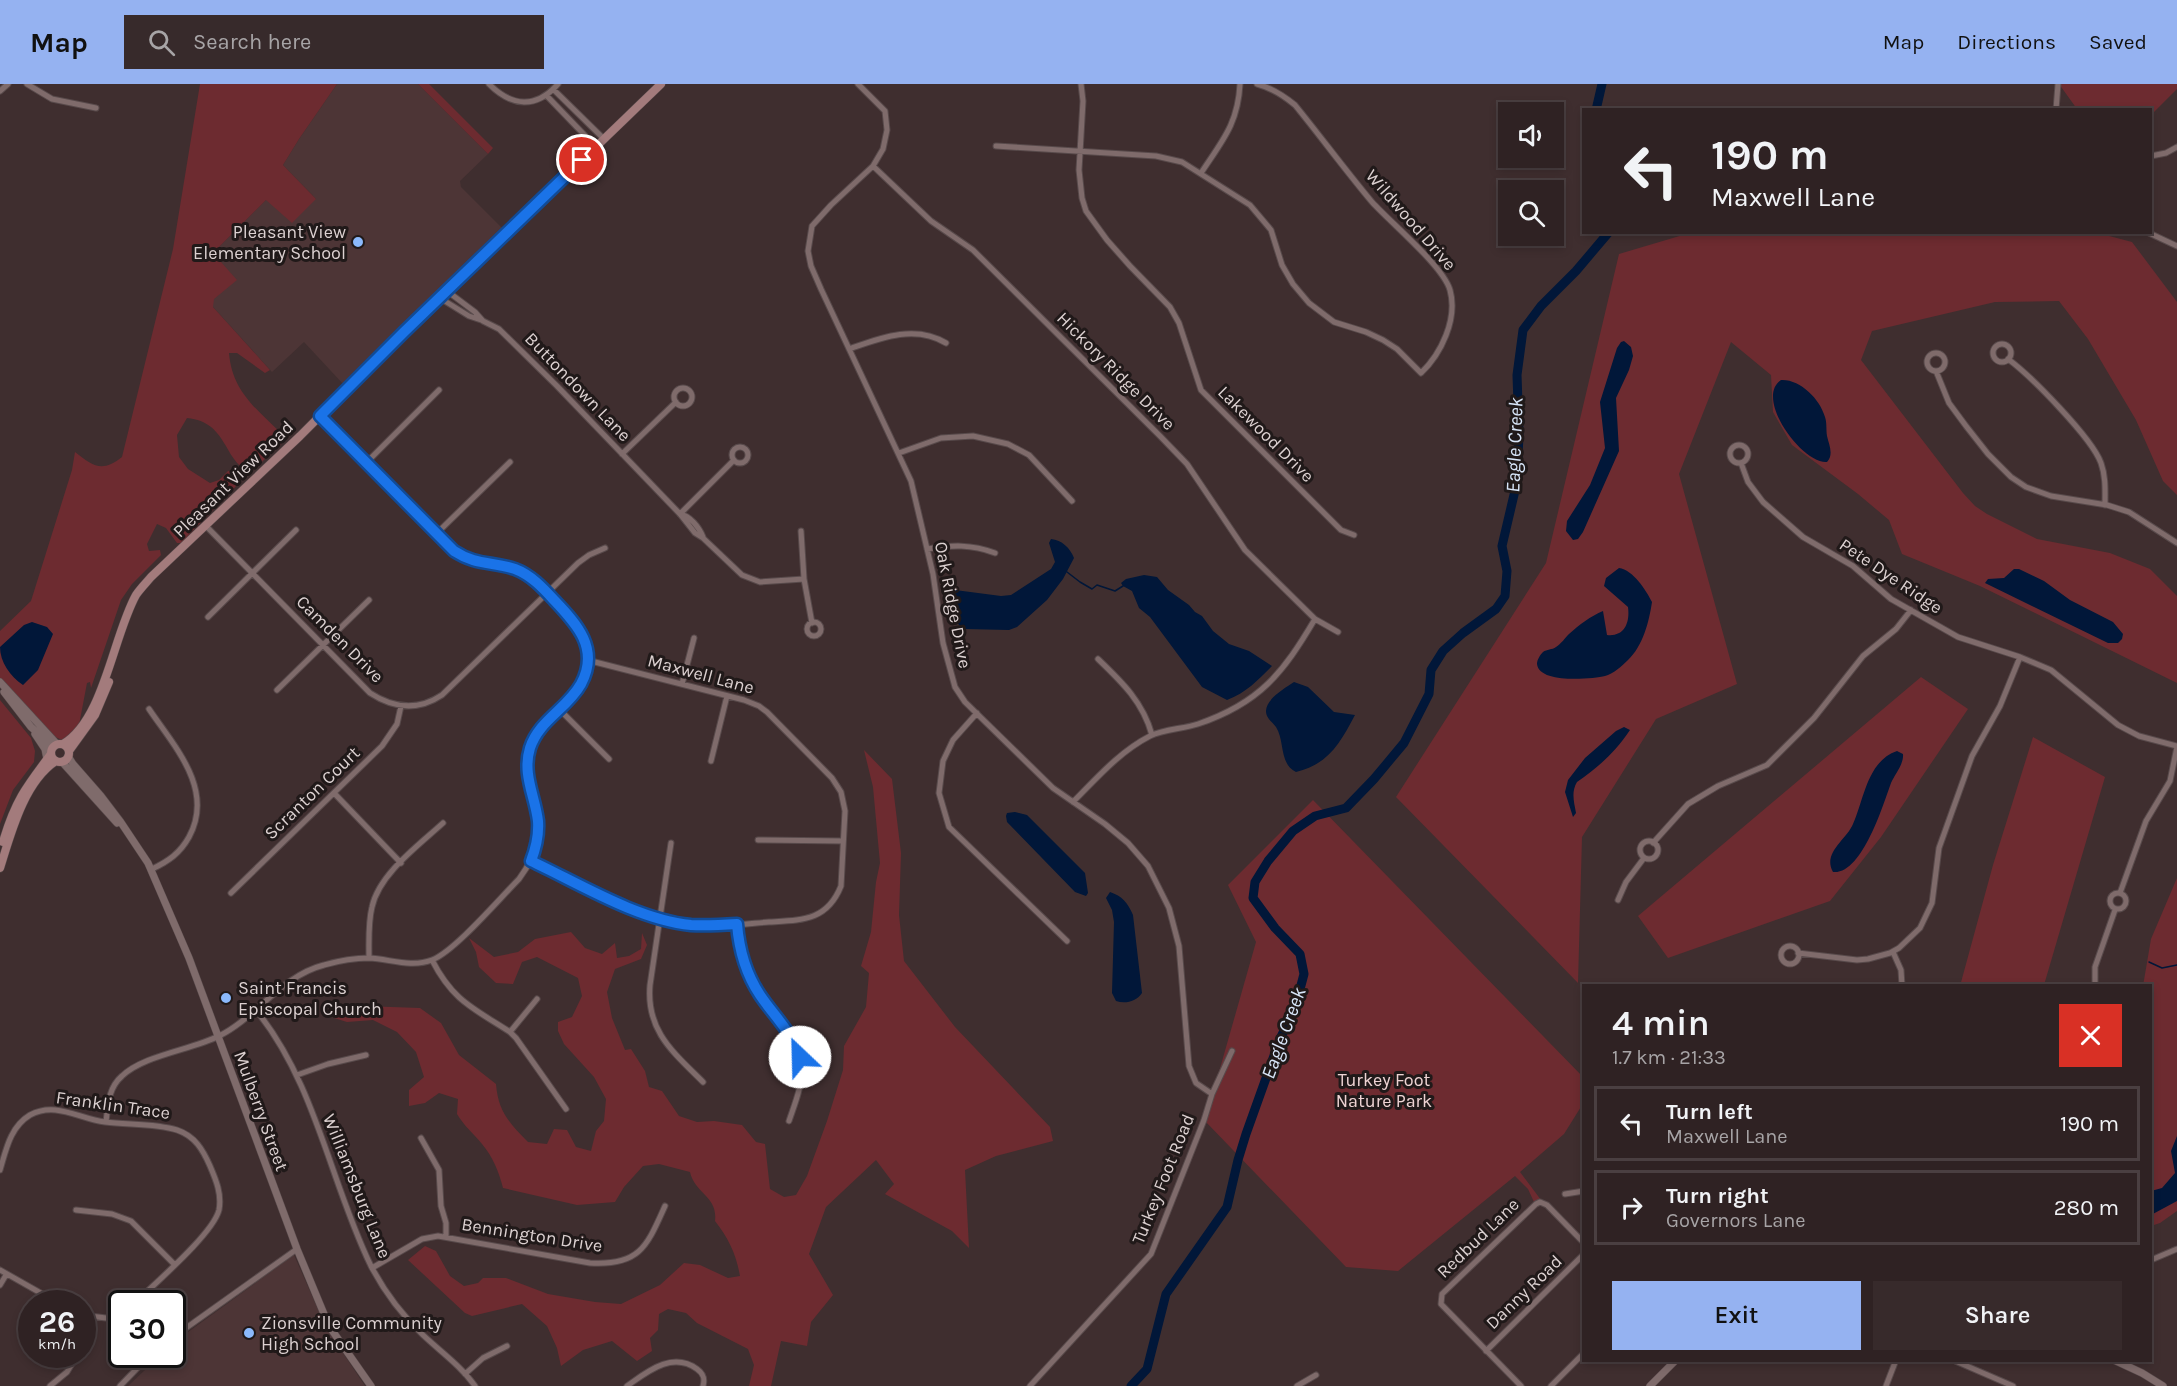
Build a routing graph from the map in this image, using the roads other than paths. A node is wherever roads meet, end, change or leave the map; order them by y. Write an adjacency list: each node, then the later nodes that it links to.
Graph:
1 (8, 84): 12 (street)
2 (27, 84): 14 (street)
3 (489, 84): 13 (street)
4 (558, 84): 11 (street)
5 (661, 84): 16 (main road, Pleasant View Road)
6 (858, 84): 22 (street, Oak Ridge Drive)
7 (1081, 84): 20 (street, Lakewood Drive)
8 (1239, 84): 23 (street)
9 (1257, 84): 23 (street, Wildwood Drive)
10 (2058, 84): 15 (street)
11 (553, 89): 13 (street); 16 (street)
12 (0, 91)
13 (546, 95): 18 (street)
14 (96, 108)
15 (2055, 108)
16 (604, 139): 18 (main road, Pleasant View Road)
17 (996, 146): 20 (street, Wildwood Drive)
18 (596, 147): 26 (main road, Pleasant View Road)
19 (2177, 147): 21 (street)
20 (1081, 152): 23 (street, Wildwood Drive); 49 (street, Lakewood Drive)
21 (2152, 156)
22 (873, 166): 30 (street, Oak Ridge Drive); 60 (street, Hickory Ridge Drive)
23 (1201, 173)
24 (2151, 234): 25 (street)
25 (2177, 246)
26 (447, 291): 27 (main road, Pleasant View Road); 28 (street, Buttondown Lane)
27 (440, 298): 28 (street); 35 (main road, Pleasant View Road)
28 (483, 321): 37 (street, Buttondown Lane)
29 (946, 343): 30 (street)
30 (849, 349): 36 (street, Oak Ridge Drive)
31 (2008, 359): 43 (street)
32 (1936, 371): 43 (street)
33 (439, 390): 40 (street)
34 (676, 402): 37 (street)
35 (320, 416): 40 (street); 45 (main road, Pleasant View Road)
36 (899, 453): 42 (street); 52 (street, Oak Ridge Drive)
37 (622, 454): 44 (street, Buttondown Lane)
38 (734, 460): 44 (street)
39 (510, 462): 48 (street)
40 (366, 463): 48 (street)
41 (1740, 463): 58 (street, Pete Dye Ridge)
42 (1072, 501)
43 (2105, 505): 50 (street)
44 (680, 514): 55 (street, Buttondown Lane)
45 (206, 526): 54 (street, Camden Drive); 79 (main road, Pleasant View Road)
46 (296, 531): 54 (street)
47 (801, 531): 55 (street)
48 (436, 534): 56 (street)
49 (1353, 535)
50 (2177, 543)
51 (605, 548): 56 (street)
52 (927, 549): 53 (street); 76 (street, Oak Ridge Drive)
53 (995, 553)
54 (253, 573): 59 (street); 64 (street, Camden Drive)
55 (804, 579): 61 (street)
56 (548, 593): 67 (street); 73 (street)
57 (369, 600): 64 (street)
58 (1911, 610): 65 (street, Pete Dye Ridge); 88 (street)
59 (208, 617)
60 (1315, 619): 62 (street, Hickory Ridge Drive); 77 (street)
61 (812, 622)
62 (1338, 632)
63 (693, 638): 69 (street)
64 (323, 644): 71 (street); 73 (street, Camden Drive)
65 (2020, 657): 78 (street, Pete Dye Ridge); 102 (street)
66 (1098, 658): 77 (street)
67 (587, 660): 69 (street, Maxwell Lane); 74 (street)
68 (0, 682): 79 (street, Mulberry Street)
69 (682, 684): 72 (street, Maxwell Lane)
70 (0, 688): 79 (street)
71 (277, 690)
72 (727, 696): 81 (street); 86 (street, Maxwell Lane)
73 (401, 706): 82 (street, Scranton Court)
74 (559, 708): 80 (street); 91 (street)
75 (148, 709): 94 (street)
76 (977, 713): 83 (street, Oak Ridge Drive); 101 (street)
77 (1152, 735): 83 (street)
78 (2177, 746): 96 (street)
79 (58, 753): 89 (main road); 93 (main road); 94 (street, Mulberry Street)
80 (609, 759)
81 (711, 761)
82 (334, 793): 92 (street); 95 (street, Scranton Court)
83 (1073, 802): 116 (street, Oak Ridge Drive)
84 (443, 823): 92 (street)
85 (758, 840): 86 (street)
86 (843, 842): 100 (street, Maxwell Lane)
87 (671, 843): 99 (street)
88 (1653, 843): 90 (street); 90 (street)
89 (0, 854)
90 (1644, 858): 97 (street)
91 (531, 861): 99 (street, Maxwell Lane); 105 (street)
92 (401, 863): 104 (street)
93 (0, 867)
94 (152, 869): 111 (street, Mulberry Street)
95 (231, 893)
96 (2120, 893): 98 (street); 98 (street)
97 (1618, 900)
98 (2115, 910): 107 (street)
99 (660, 919): 100 (street, Maxwell Lane); 115 (street)
100 (737, 924): 118 (street)
101 (1067, 941)
102 (1893, 951): 103 (street); 106 (street)
103 (1798, 953)
104 (369, 958): 105 (street); 109 (street)
105 (432, 960): 110 (street)
106 (1902, 984)
107 (2095, 984)
108 (537, 999): 110 (street)
109 (256, 1010): 111 (street); 114 (street, Williamsburg Lane)
110 (510, 1032): 117 (street)
111 (218, 1037): 119 (street); 128 (street, Mulberry Street)
112 (1232, 1051): 116 (street, Turkey Foot Road)
113 (366, 1055): 114 (street)
114 (297, 1075): 133 (street, Williamsburg Lane)
115 (703, 1082)
116 (1212, 1094): 158 (street, Turkey Foot Road)
117 (566, 1109)
118 (789, 1121)
119 (106, 1122): 121 (street, Franklin Trace); 132 (street, Franklin Trace)
120 (421, 1138): 126 (street)
121 (0, 1170)
122 (1582, 1191): 123 (street)
123 (1565, 1194)
124 (665, 1206): 126 (street, Bennington Drive)
125 (76, 1210): 132 (street)
126 (446, 1236): 133 (street, Bennington Drive)
127 (1582, 1241): 141 (street, Redbud Lane)
128 (297, 1249): 139 (street); 154 (street, Mulberry Street)
129 (2177, 1249): 131 (street)
130 (1582, 1256): 141 (street, Danny Road)
131 (2152, 1260)
132 (174, 1264): 138 (street, Franklin Trace)
133 (372, 1268): 149 (street, Williamsburg Lane)
134 (0, 1270): 135 (street)
135 (6, 1275): 136 (street); 137 (street)
136 (0, 1285)
137 (34, 1290)
138 (148, 1290)
139 (186, 1328)
140 (507, 1346): 149 (street)
141 (1486, 1351): 160 (street)
142 (1582, 1355): 161 (street)
143 (1674, 1362): 162 (street)
144 (1895, 1362): 163 (street)
145 (1958, 1362): 151 (street)
146 (2118, 1362): 166 (street)
147 (69, 1368): 152 (street)
148 (137, 1368): 153 (street)
149 (465, 1374): 155 (street, Williamsburg Lane)
150 (1316, 1375): 159 (street)
151 (1996, 1379): 164 (street); 165 (street)
152 (50, 1386)
153 (120, 1386)
154 (371, 1386)
155 (475, 1386)
156 (627, 1386): 157 (street)
157 (703, 1386)
158 (1030, 1386)
159 (1297, 1386)
160 (1521, 1386)
161 (1551, 1386)
162 (1650, 1386)
163 (1886, 1386)
164 (1993, 1386)
165 (2013, 1386)
166 (2163, 1386)

